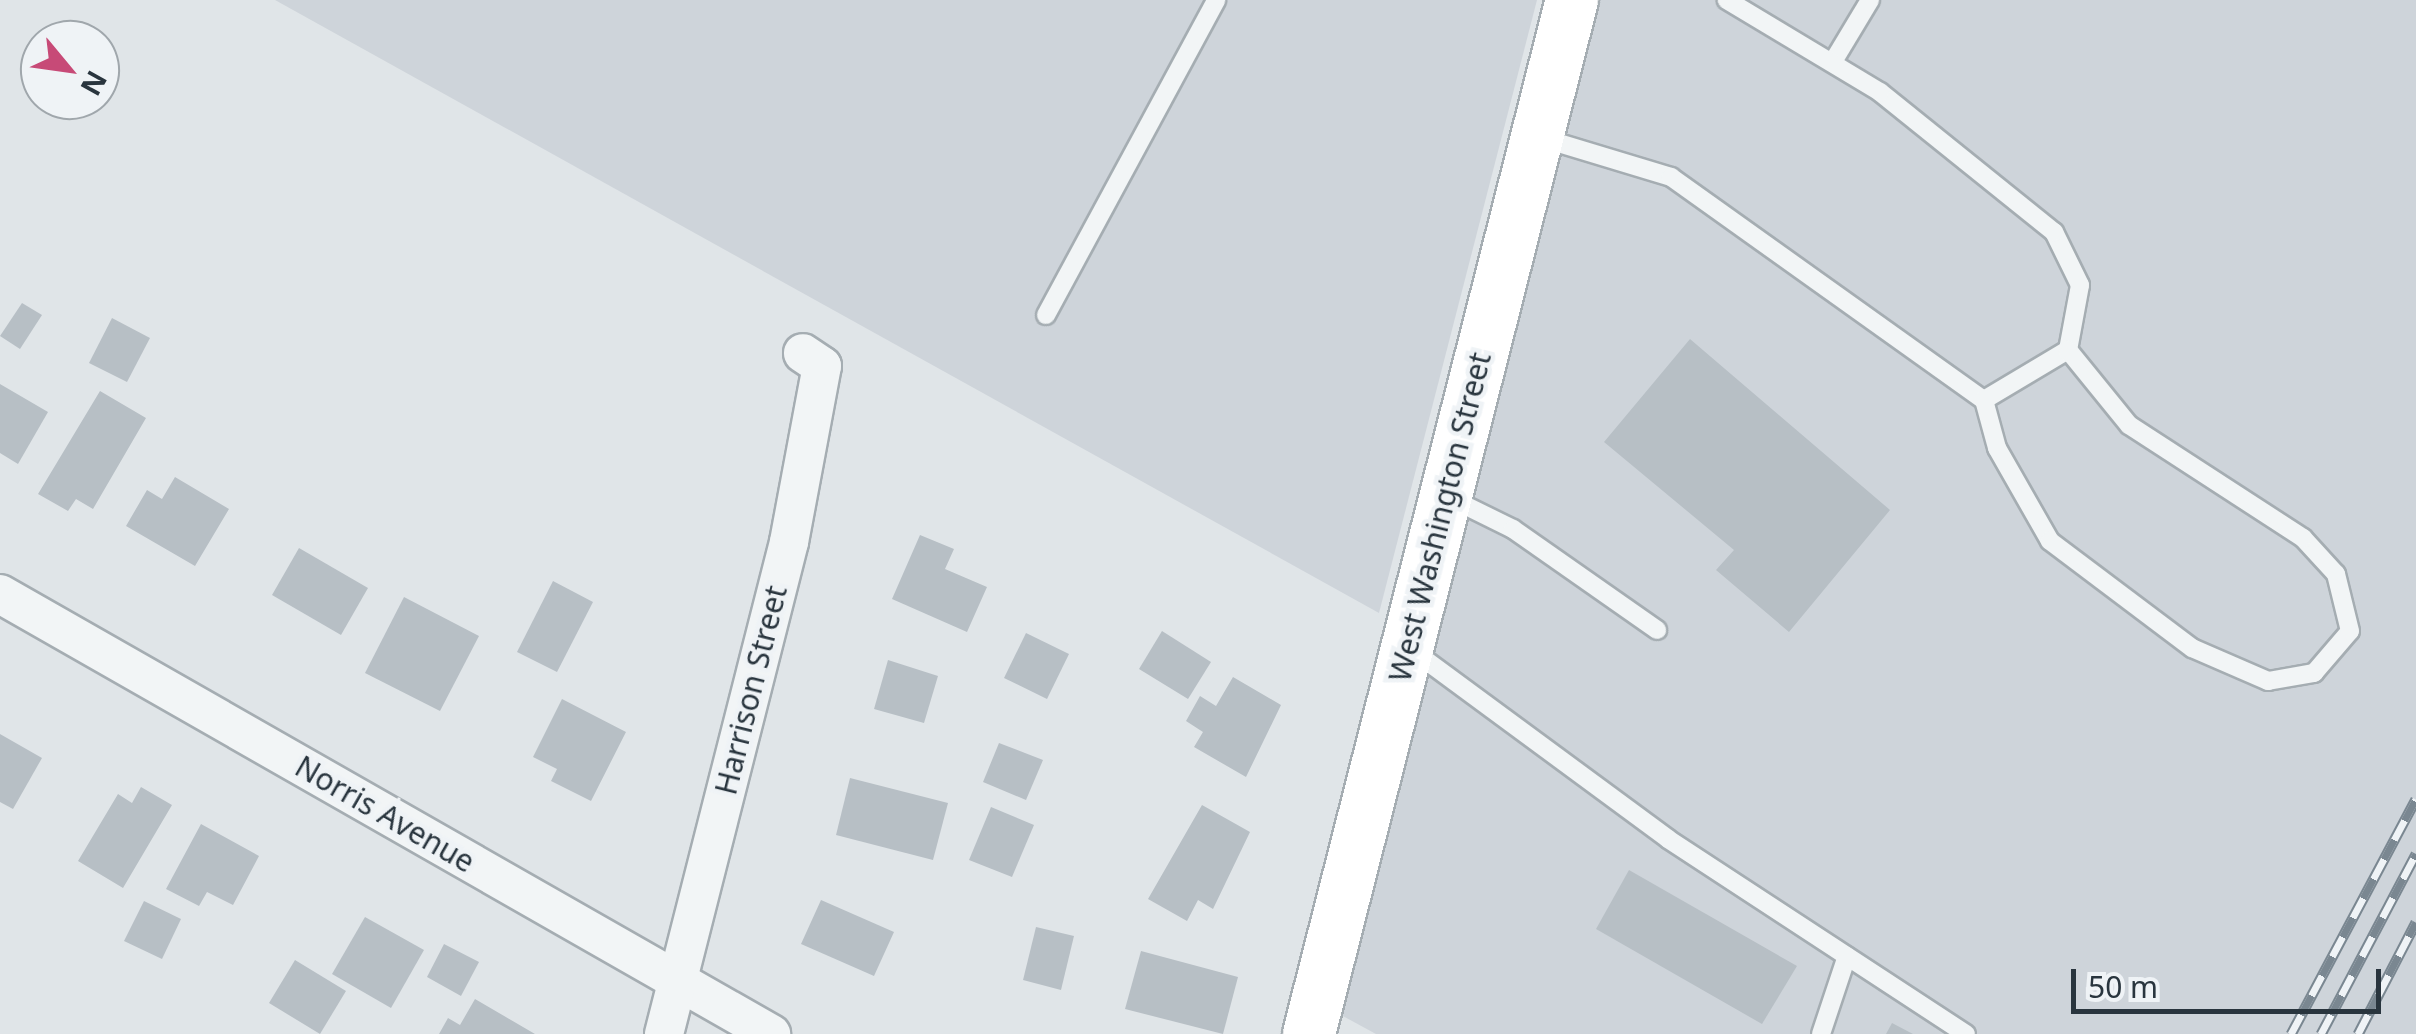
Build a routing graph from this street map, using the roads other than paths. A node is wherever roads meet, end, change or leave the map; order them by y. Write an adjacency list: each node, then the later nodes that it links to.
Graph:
1 (1216, 0): 7 (lane)
2 (1572, 0): 6 (main road, West Washington Street)
3 (1727, 0): 5 (lane)
4 (1870, 0): 5 (lane)
5 (1834, 60): 8 (lane)
6 (1537, 136): 10 (lane); 11 (main road, West Washington Street)
7 (1046, 316)
8 (2068, 350): 10 (lane); 10 (lane)
9 (803, 353): 16 (street, Harrison Street)
10 (1984, 400)
11 (1446, 496): 13 (lane); 14 (main road, West Washington Street)
12 (0, 594): 16 (street, Norris Avenue)
13 (1657, 630)
14 (1407, 647): 15 (lane); 19 (main road, West Washington Street)
15 (1846, 956): 20 (lane); 21 (lane)
16 (677, 980): 17 (street, Harrison Street); 18 (street, Norris Avenue)
17 (664, 1034)
18 (771, 1034)
19 (1309, 1034)
20 (1820, 1034)
21 (1966, 1034)

